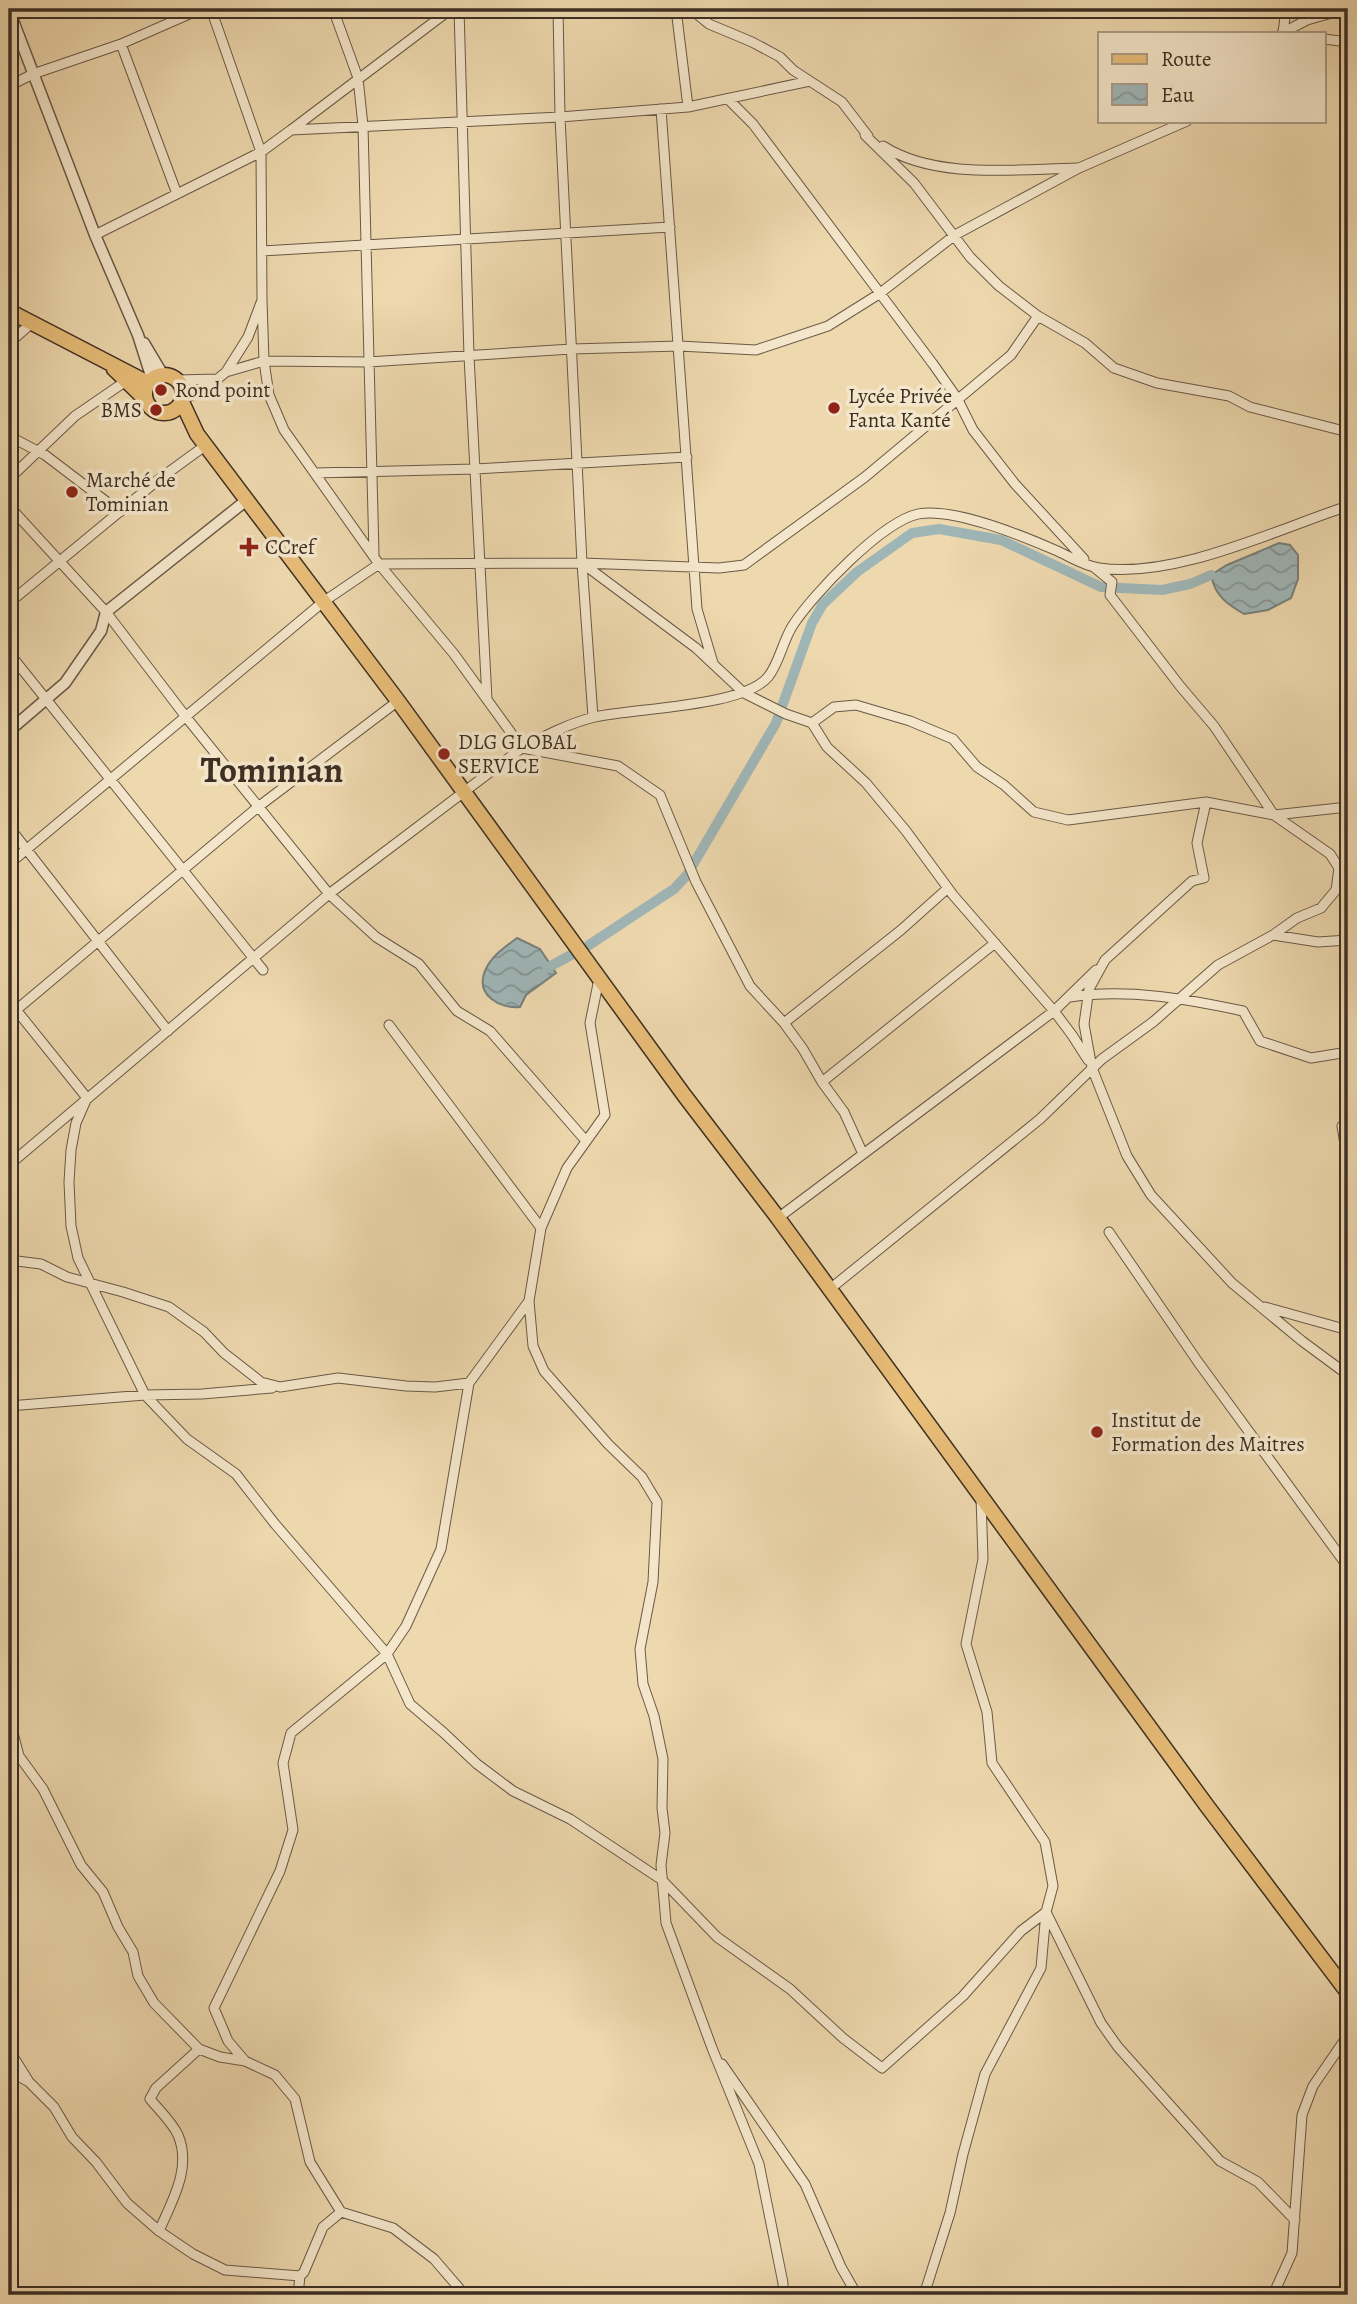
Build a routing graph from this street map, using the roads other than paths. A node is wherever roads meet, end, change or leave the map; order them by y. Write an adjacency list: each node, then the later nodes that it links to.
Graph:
1 (201, 9): 16 (street)
2 (211, 9): 30 (street)
3 (332, 9): 18 (street)
4 (451, 9): 18 (street)
5 (459, 9): 25 (street)
6 (558, 9): 24 (street)
7 (677, 9): 22 (street)
8 (691, 9): 19 (street)
9 (1286, 9): 12 (street)
10 (1346, 9): 13 (street)
11 (9, 10): 17 (street)
12 (1283, 32)
13 (1285, 32)
14 (1326, 39): 15 (street)
15 (1348, 41)
16 (121, 44): 17 (street); 32 (street)
17 (33, 74): 20 (street); 35 (street)
18 (358, 78): 27 (street); 28 (street)
19 (810, 81): 21 (street); 29 (street)
20 (9, 86)
21 (728, 99): 22 (street); 40 (street)
22 (688, 107): 23 (street)
23 (661, 109): 24 (street); 33 (street)
24 (560, 117): 25 (street); 34 (street)
25 (463, 122): 27 (street); 37 (street)
26 (1185, 122): 31 (street)
27 (363, 126): 28 (street); 38 (street)
28 (291, 130): 30 (street)
29 (865, 135): 31 (street); 36 (street)
30 (261, 152): 32 (street); 39 (street)
31 (1079, 168): 36 (street)
32 (177, 194): 35 (street)
33 (670, 227): 34 (street); 46 (street)
34 (566, 233): 37 (street); 47 (street)
35 (95, 235): 53 (street)
36 (954, 235): 40 (street); 43 (street)
37 (466, 239): 38 (street); 48 (street)
38 (366, 244): 39 (street); 50 (street)
39 (262, 251): 41 (street)
40 (879, 294): 46 (street); 57 (street)
41 (262, 300): 49 (street); 52 (street)
42 (9, 311): 44 (main road)
43 (1038, 316): 57 (street); 61 (street)
44 (33, 322): 45 (street); 51 (main road)
45 (9, 342)
46 (679, 346): 47 (street); 65 (street)
47 (572, 349): 48 (street); 66 (street)
48 (469, 356): 50 (street); 67 (street)
49 (264, 361): 50 (street); 52 (street); 69 (street)
50 (368, 362): 68 (street)
51 (108, 364): 53 (main road); 56 (main road)
52 (226, 372): 54 (street)
53 (154, 379): 55 (main road); 58 (main road)
54 (215, 379): 55 (street); 59 (street)
55 (178, 380): 59 (main road)
56 (126, 381): 58 (main road); 64 (street)
57 (957, 398): 79 (street); 80 (street)
58 (146, 400): 60 (main road)
59 (182, 401): 60 (main road); 63 (main road)
60 (161, 413): 63 (main road)
61 (1348, 432)
62 (9, 436): 64 (street)
63 (201, 440): 71 (main road); 74 (street)
64 (38, 452): 70 (street); 74 (street)
65 (687, 457): 66 (street); 79 (street)
66 (579, 463): 67 (street); 77 (street)
67 (475, 469): 68 (street); 78 (street)
68 (373, 472): 69 (street); 75 (street)
69 (315, 473): 75 (street)
70 (9, 479)
71 (248, 499): 81 (main road); 83 (street)
72 (9, 506): 76 (street)
73 (1348, 506): 80 (street)
74 (120, 512): 76 (street)
75 (377, 560): 78 (street); 81 (street); 89 (street)
76 (58, 561): 82 (street); 83 (street)
77 (582, 563): 78 (street); 79 (street); 85 (street); 91 (street)
78 (481, 564): 89 (street)
79 (694, 567): 85 (street)
80 (1094, 568): 86 (street); 100 (street)
81 (323, 602): 88 (main road); 90 (street)
82 (9, 603)
83 (106, 612): 87 (street); 90 (street)
84 (9, 653): 87 (street)
85 (714, 665): 86 (street)
86 (744, 693): 91 (street); 92 (street)
87 (46, 699): 93 (street); 95 (street)
88 (398, 701): 96 (main road); 98 (street)
89 (487, 702): 94 (street)
90 (186, 717): 95 (street); 98 (street)
91 (593, 717): 94 (street)
92 (812, 723): 97 (street); 107 (street)
93 (9, 731)
94 (522, 748): 96 (street); 123 (street)
95 (110, 778): 102 (street); 105 (street)
96 (464, 792): 108 (street); 116 (main road)
97 (1206, 802): 100 (street); 114 (street)
98 (258, 807): 105 (street); 108 (street)
99 (1348, 807): 100 (street)
100 (1274, 815): 104 (street)
101 (9, 827): 102 (street)
102 (26, 848): 103 (street); 111 (street)
103 (9, 864)
104 (1344, 869): 106 (street); 109 (street)
105 (185, 870): 111 (street); 113 (street)
106 (1348, 882)
107 (948, 888): 112 (street); 123 (street)
108 (329, 894): 113 (street); 131 (street)
109 (1273, 935): 110 (street); 119 (street)
110 (1348, 940)
111 (98, 941): 122 (street); 125 (street)
112 (995, 943): 121 (street); 128 (street)
113 (254, 958): 115 (street); 125 (street)
114 (1105, 960): 117 (street); 118 (street)
115 (263, 970)
116 (600, 977): 131 (street); 135 (main road)
117 (1088, 994): 118 (street); 119 (street); 127 (street)
118 (1070, 997): 121 (street)
119 (1181, 998): 126 (street); 127 (street)
120 (9, 1001): 122 (street)
121 (1054, 1011): 127 (street); 132 (street)
122 (12, 1013): 129 (street)
123 (784, 1023): 128 (street)
124 (389, 1025): 136 (street)
125 (168, 1031): 129 (street)
126 (1348, 1052)
127 (1092, 1068): 140 (street); 142 (street)
128 (822, 1082): 132 (street)
129 (87, 1098): 134 (street); 139 (street)
130 (1342, 1126): 133 (street)
131 (586, 1141): 136 (street)
132 (863, 1154): 135 (street)
133 (1348, 1163)
134 (9, 1165)
135 (778, 1218): 140 (main road)
136 (541, 1228): 141 (street)
137 (1109, 1232): 150 (street)
138 (9, 1260): 139 (street)
139 (91, 1283): 146 (street); 147 (street)
140 (830, 1289): 149 (main road)
141 (529, 1301): 145 (street); 153 (street)
142 (1260, 1306): 143 (street); 144 (street)
143 (1348, 1330)
144 (1348, 1375)
145 (469, 1383): 146 (street); 151 (street)
146 (279, 1387): 147 (street)
147 (145, 1395): 148 (street); 151 (street)
148 (9, 1406)
149 (981, 1495): 154 (street); 155 (main road)
150 (1348, 1567)
151 (387, 1654): 153 (street); 160 (street)
152 (9, 1717): 159 (street)
153 (662, 1880): 154 (street); 157 (street)
154 (1046, 1912): 164 (street); 171 (street)
155 (1348, 1993)
156 (1348, 2035): 164 (street)
157 (712, 2048): 169 (street); 170 (street)
158 (9, 2049): 162 (street)
159 (199, 2049): 160 (street); 165 (street)
160 (245, 2061): 163 (street)
161 (9, 2071): 162 (street)
162 (29, 2082): 165 (street)
163 (341, 2212): 166 (street); 168 (street)
164 (1295, 2220): 172 (street)
165 (159, 2231): 166 (street)
166 (300, 2276): 167 (street)
167 (298, 2295)
168 (465, 2295)
169 (783, 2295)
170 (857, 2295)
171 (924, 2295)
172 (1273, 2295)

